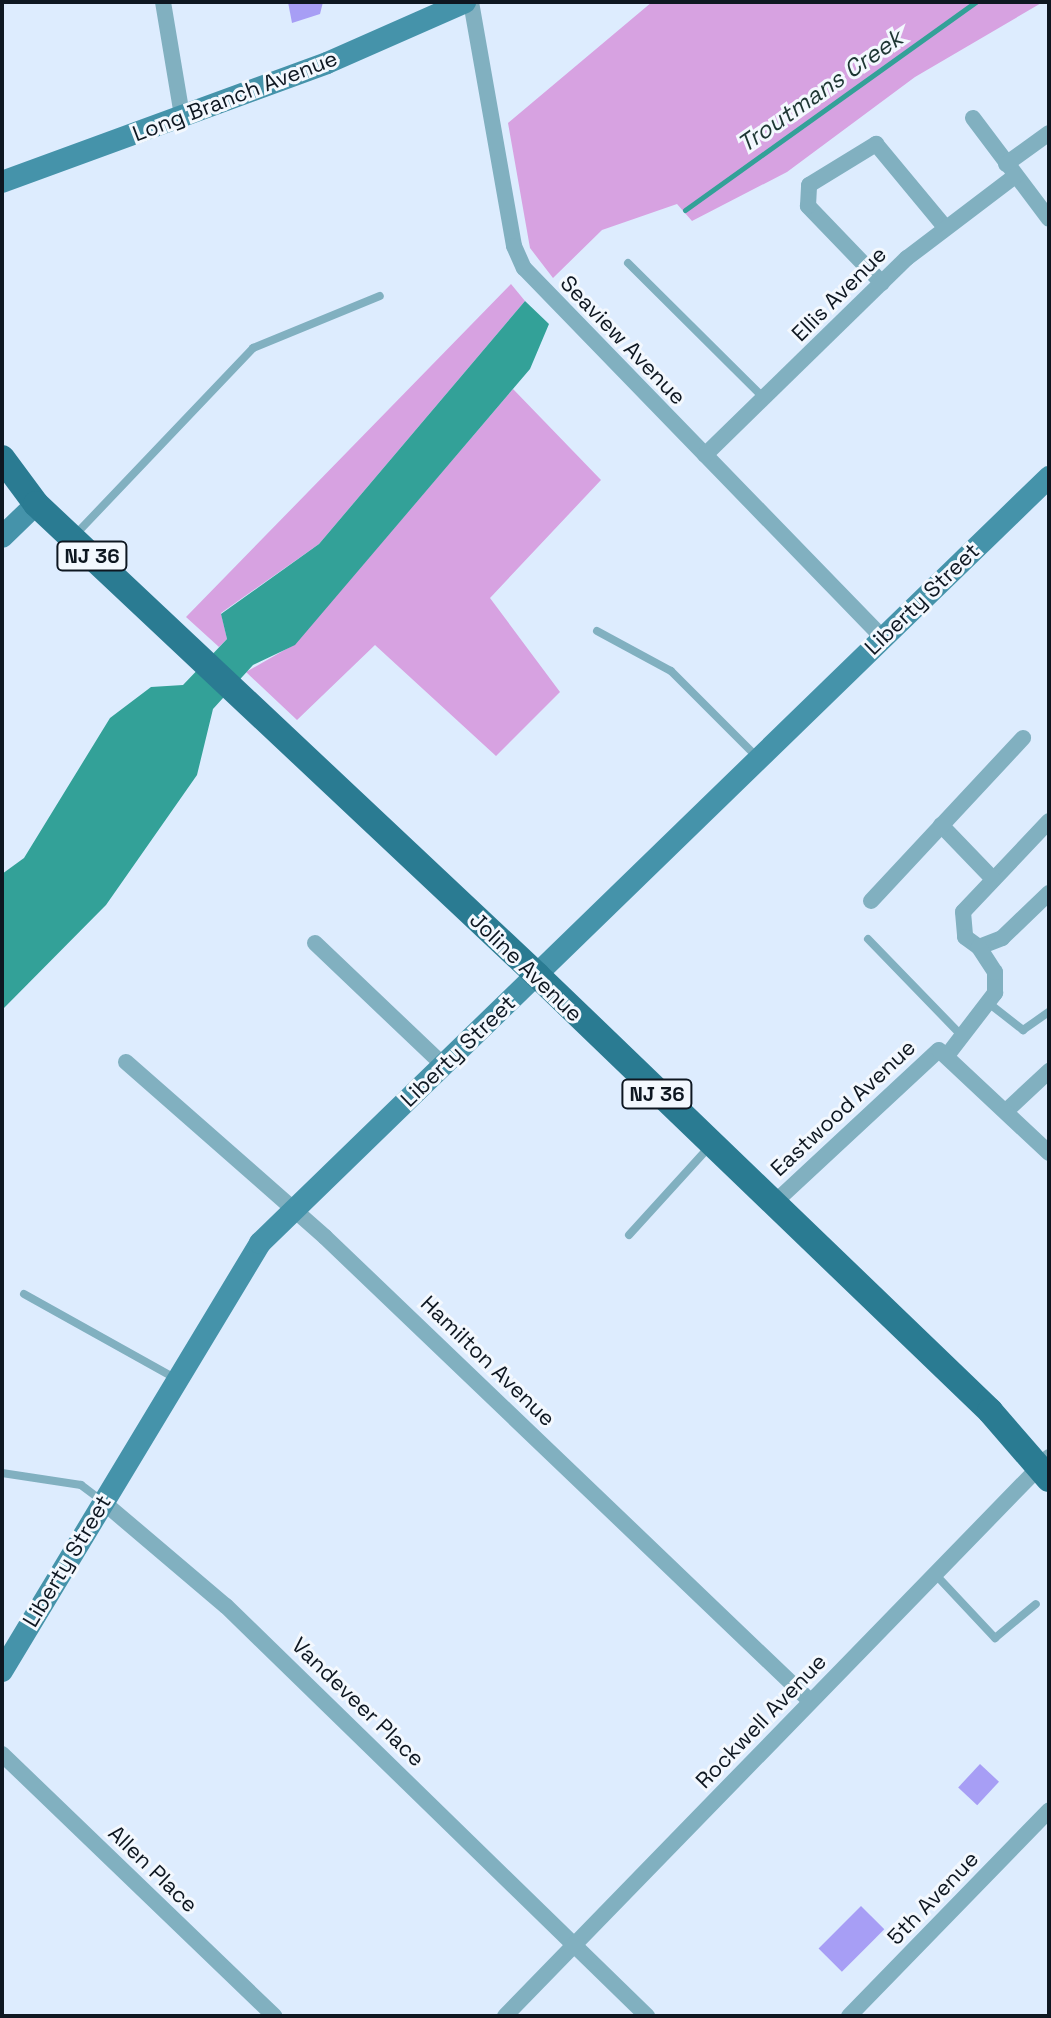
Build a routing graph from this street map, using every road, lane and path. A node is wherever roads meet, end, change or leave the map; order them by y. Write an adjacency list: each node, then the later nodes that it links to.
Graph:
1 (163, 2): 3 (street)
2 (468, 2): 3 (street, Long Branch Avenue); 14 (street, Seaview Avenue)
3 (182, 116): 7 (street, Long Branch Avenue)
4 (973, 118): 6 (street)
5 (1049, 133): 6 (street, Ellis Avenue)
6 (1010, 170): 8 (street); 9 (street, Ellis Avenue)
7 (2, 182)
8 (1049, 219)
9 (944, 226): 11 (street, Ellis Avenue); 11 (street)
10 (628, 263): 13 (lane)
11 (882, 283): 13 (street, Ellis Avenue)
12 (380, 296): 19 (lane)
13 (764, 399): 14 (street, Ellis Avenue)
14 (705, 455): 21 (street, Seaview Avenue)
15 (2, 458): 17 (main road, Joline Avenue / NJ 36)
16 (1049, 477): 21 (street, Liberty Street)
17 (36, 504): 18 (street); 19 (main road, Joline Avenue / NJ 36)
18 (2, 537)
19 (72, 538): 32 (main road, Joline Avenue / NJ 36)
20 (597, 631): 23 (lane)
21 (882, 637): 23 (street, Liberty Street)
22 (1023, 738): 25 (street)
23 (758, 759): 32 (street, Liberty Street)
24 (1049, 821): 26 (street)
25 (941, 825): 26 (street); 28 (street)
26 (993, 879): 31 (street)
27 (1049, 893): 31 (street)
28 (871, 901)
29 (868, 939): 35 (lane)
30 (315, 943): 38 (street)
31 (979, 947): 33 (street)
32 (537, 975): 38 (street, Liberty Street); 41 (main road, Joline Avenue / NJ 36)
33 (991, 1005): 34 (lane); 35 (street)
34 (1049, 1012)
35 (963, 1037): 36 (street)
36 (949, 1053): 40 (street, Eastwood Avenue); 43 (street, Eastwood Avenue)
37 (126, 1062): 44 (street, Hamilton Avenue)
38 (443, 1065): 44 (street, Liberty Street)
39 (1049, 1071): 40 (street)
40 (1006, 1111): 42 (street, Eastwood Avenue)
41 (711, 1146): 43 (main road, Joline Avenue / NJ 36); 45 (lane)
42 (1049, 1153)
43 (773, 1204): 48 (main road, Joline Avenue / NJ 36)
44 (294, 1210): 47 (street, Liberty Street); 54 (street, Hamilton Avenue)
45 (629, 1235)
46 (24, 1294): 47 (lane)
47 (176, 1378): 50 (street, Liberty Street)
48 (1046, 1467): 51 (street, Rockwell Avenue)
49 (2, 1473): 50 (lane)
50 (102, 1501): 53 (street, Liberty Street); 57 (street, Vandeveer Place)
51 (935, 1574): 52 (lane); 54 (street, Rockwell Avenue)
52 (1036, 1604)
53 (2, 1671)
54 (810, 1701): 57 (street, Rockwell Avenue)
55 (2, 1754): 58 (street, Allen Place)
56 (1049, 1810): 61 (street, 5th Avenue)
57 (575, 1944): 59 (street, Rockwell Avenue); 60 (street, Vandeveer Place)
58 (274, 2016)
59 (505, 2016)
60 (647, 2016)
61 (849, 2016)

